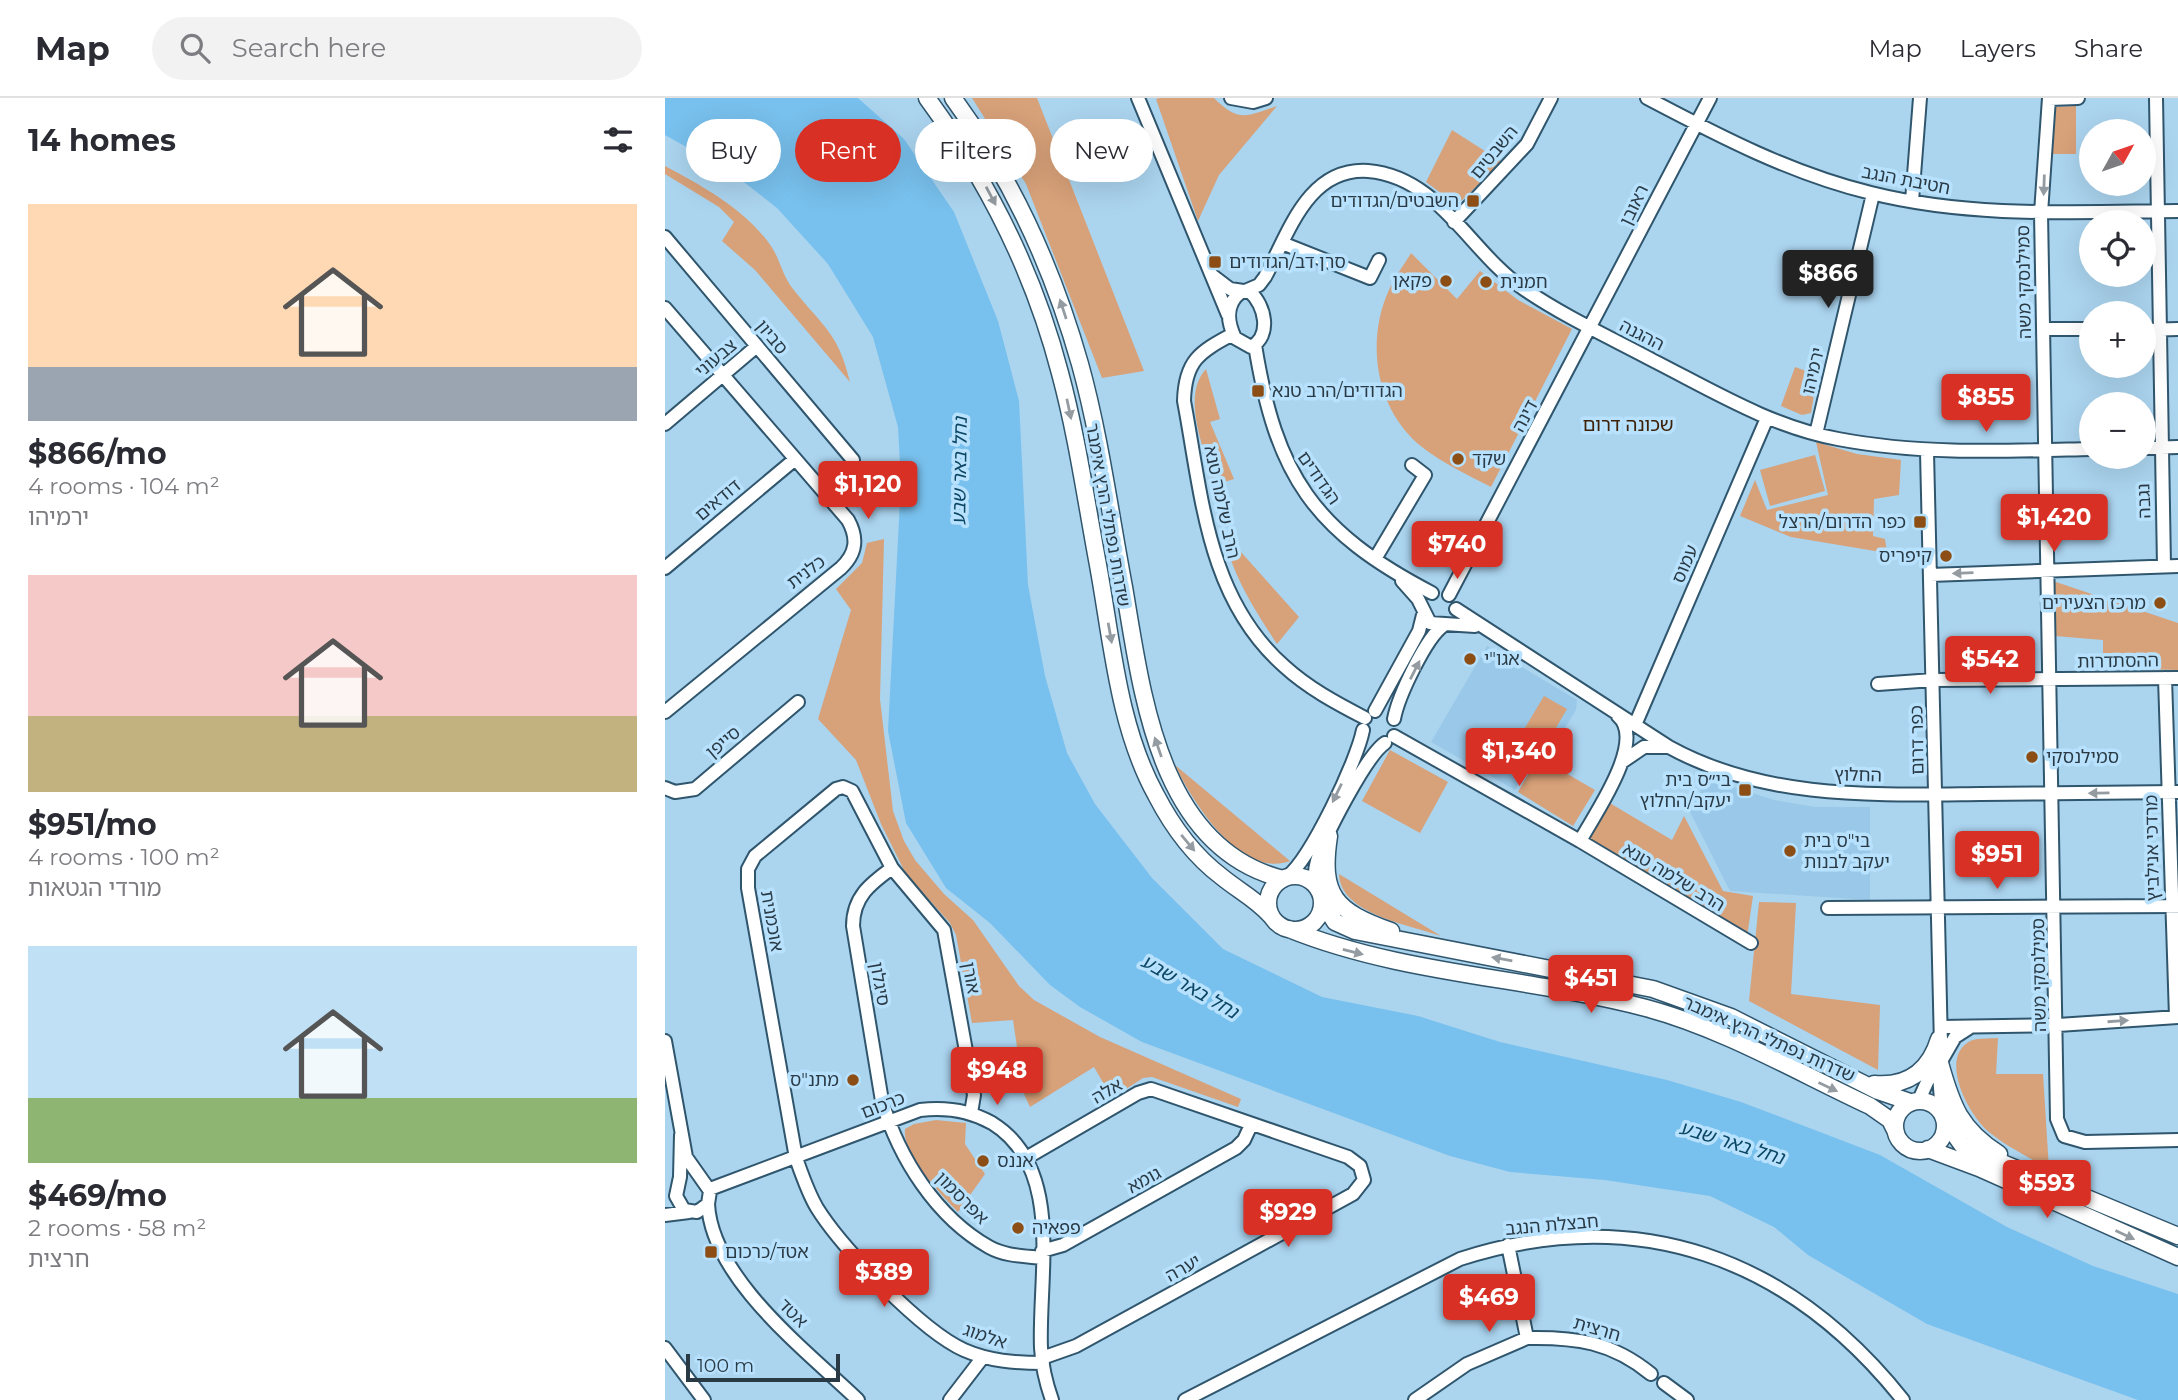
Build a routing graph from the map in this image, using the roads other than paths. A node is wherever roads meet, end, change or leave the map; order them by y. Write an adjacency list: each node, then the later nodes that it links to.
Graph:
1 (927, 98): 90 (main road, שדרות נפתלי הרץ אימבר, one-way to 90)
2 (953, 98): 84 (main road, שדרות נפתלי הרץ אימבר, one-way to 2)
3 (1138, 98): 25 (street)
4 (1231, 98): 5 (street)
5 (1266, 98)
6 (1551, 98): 21 (street, השבטים)
7 (1647, 98): 13 (street, חטיבת הנגב)
8 (1710, 98): 13 (street, ראובן)
9 (1920, 98): 15 (street)
10 (2049, 98): 11 (street); 20 (street, סמילנסקי משה, one-way to 20)
11 (2078, 98)
12 (2156, 98): 16 (street, נגבה)
13 (1697, 124): 14 (street, חטיבת הנגב); 31 (street, ראובן)
14 (1873, 194): 15 (street, חטיבת הנגב); 42 (street, ירמיהו)
15 (1912, 201): 20 (street, חטיבת הנגב)
16 (2156, 210)
17 (2156, 211): 18 (street, חטיבת הנגב); 35 (street, נגבה)
18 (2178, 211)
19 (2079, 212): 20 (street, חטיבת הנגב)
20 (2041, 213): 32 (street, סמילנסקי משה)
21 (1454, 222): 23 (street, ההגנה); 31 (street, ההגנה)
22 (665, 237): 38 (street, סביון)
23 (1282, 243): 24 (street); 26 (street, ההגנה)
24 (1379, 261)
25 (1207, 268): 27 (street); 30 (street)
26 (1269, 270): 27 (street, ההגנה); 28 (street, ההגנה)
27 (1243, 291): 28 (street); 30 (street)
28 (1261, 305): 37 (street)
29 (665, 308): 39 (street, כלנית)
30 (1229, 315): 36 (street)
31 (1591, 328): 40 (street, ההגנה); 59 (street, דינה)
32 (2043, 329): 33 (street); 47 (street, סמילנסקי משה)
33 (2079, 329)
34 (2178, 329): 35 (street)
35 (2158, 330): 45 (street, נגבה)
36 (1233, 334): 37 (street); 72 (street, הרב שלמה טנא)
37 (1255, 345): 52 (street, הגדודים)
38 (757, 346): 39 (street, צבעוני); 50 (street, סביון)
39 (723, 376): 41 (street, צבעוני); 49 (street, כלנית)
40 (1767, 418): 42 (street, ההגנה); 73 (street, עמוס)
41 (665, 424)
42 (1816, 434): 48 (street, ההגנה)
43 (2178, 447): 45 (street)
44 (2156, 448): 45 (street)
45 (2160, 448): 53 (street, נגבה)
46 (2079, 449): 47 (street, ההגנה)
47 (2044, 450): 48 (street, ההגנה); 56 (street, סמילנסקי משה)
48 (1927, 452): 57 (street, כפר דרום)
49 (794, 460): 55 (street, דודאים); 70 (street, כלנית)
50 (853, 460)
51 (1412, 466): 52 (street)
52 (1380, 562): 58 (street, הגדודים); 61 (street, הגדודים)
53 (2164, 566): 54 (street); 56 (street)
54 (2178, 566)
55 (665, 568)
56 (2046, 571): 57 (street, one-way to 57); 65 (street, סמילנסקי משה)
57 (1930, 575): 66 (street, כפר דרום)
58 (1432, 593): 59 (street); 61 (street)
59 (1449, 595): 60 (street)
60 (1456, 609): 62 (street); 63 (street)
61 (1422, 612): 62 (street); 72 (street)
62 (1445, 624): 63 (street); 71 (street, one-way to 62)
63 (1484, 629): 69 (street)
64 (2171, 678): 65 (street, ההסתדרות); 78 (street, מרדכי אנילביץ)
65 (2047, 679): 66 (street, ההסתדרות); 79 (street, סמילנסקי משה)
66 (1933, 680): 67 (street, ההסתדרות); 80 (street, כפר דרום)
67 (1878, 684)
68 (797, 702): 77 (street, סייפן)
69 (1609, 709): 73 (street); 76 (street)
70 (665, 712)
71 (1394, 719): 72 (street); 74 (street)
72 (1368, 720): 74 (street, הרב שלמה טנא); 84 (street, one-way to 84)
73 (1635, 725): 75 (street, החלוץ)
74 (1389, 739): 81 (street); 82 (street, הרב שלמה טנא)
75 (1669, 747): 76 (street); 80 (street, החלוץ)
76 (1622, 762): 82 (street)
77 (665, 788)
78 (2173, 792): 79 (street, החלוץ, one-way to 79); 86 (street, מרדכי אנילביץ)
79 (2051, 793): 80 (street, החלוץ); 87 (street, סמילנסקי משה)
80 (1936, 794): 89 (street, כפר דרום)
81 (1329, 835): 85 (street); 93 (main road)
82 (1580, 841): 92 (street, הרב שלמה טנא)
83 (892, 867): 102 (street, אורן); 104 (street, סיגלון); 110 (street, אוכמנית)
84 (1285, 878): 85 (main road); 90 (main road)
85 (1320, 894): 91 (main road); 93 (main road, שדרות נפתלי הרץ אימבר)
86 (2174, 906): 87 (street); 94 (street, מרדכי אנילביץ)
87 (2055, 907): 89 (street); 95 (street, סמילנסקי משה)
88 (1828, 908): 89 (street)
89 (1939, 908): 97 (street, כפר דרום)
90 (1271, 916): 91 (main road)
91 (1289, 929): 106 (main road, שדרות נפתלי הרץ אימבר, one-way to 106)
92 (1751, 943)
93 (1442, 949): 100 (main road, שדרות נפתלי הרץ אימבר, one-way to 93)
94 (2177, 1017): 95 (street, one-way to 94)
95 (2058, 1025): 96 (street); 108 (street, סמילנסקי משה)
96 (1973, 1026): 97 (street); 99 (street)
97 (1940, 1033): 99 (street, כפר דרום); 100 (main road); 101 (street, כפר דרום)
98 (665, 1041): 107 (street)
99 (1940, 1063): 103 (street, כפר דרום); 112 (main road)
100 (1863, 1084): 101 (main road, שדרות נפתלי הרץ אימבר)
101 (1915, 1101): 103 (main road); 106 (main road)
102 (971, 1113): 104 (street, כרכום); 111 (street, כרכום)
103 (1943, 1117): 109 (main road); 112 (main road)
104 (889, 1121): 110 (street, כרכום); 123 (street, אפרסמון)
105 (1251, 1125): 111 (street, אלה); 123 (street, גומא); 128 (street, יערה)
106 (1895, 1130): 109 (main road)
107 (681, 1135): 113 (street); 115 (street)
108 (2178, 1140)
109 (1928, 1149): 124 (main road, one-way to 124)
110 (796, 1158): 114 (street, כרכום); 127 (street, אלמוג)
111 (1026, 1158): 123 (street, כרכום)
112 (2030, 1175): 120 (main road)
113 (700, 1179): 114 (street); 115 (street)
114 (710, 1189): 116 (street)
115 (677, 1191): 117 (street); 118 (street)
116 (708, 1204): 118 (street); 121 (street, אטד)
117 (665, 1206)
118 (691, 1212): 119 (street); 121 (street, אטד)
119 (665, 1215)
120 (2178, 1236)
121 (716, 1240): 132 (street, אטד)
122 (1508, 1245): 125 (street); 135 (street, חבצלת הנגב); 138 (street, חבצלת הנגב)
123 (1042, 1255): 128 (street, כרכום)
124 (2178, 1257)
125 (1527, 1338): 129 (street, חרצית); 136 (street, חרצית)
126 (665, 1348): 131 (street)
127 (983, 1357): 128 (street, אלמוג); 133 (street)
128 (1042, 1361): 134 (street, כרכום)
129 (1651, 1374)
130 (1664, 1383): 137 (street)
131 (704, 1400)
132 (858, 1400)
133 (950, 1400)
134 (1052, 1400)
135 (1185, 1400)
136 (1415, 1400)
137 (1687, 1400)
138 (1903, 1400)

